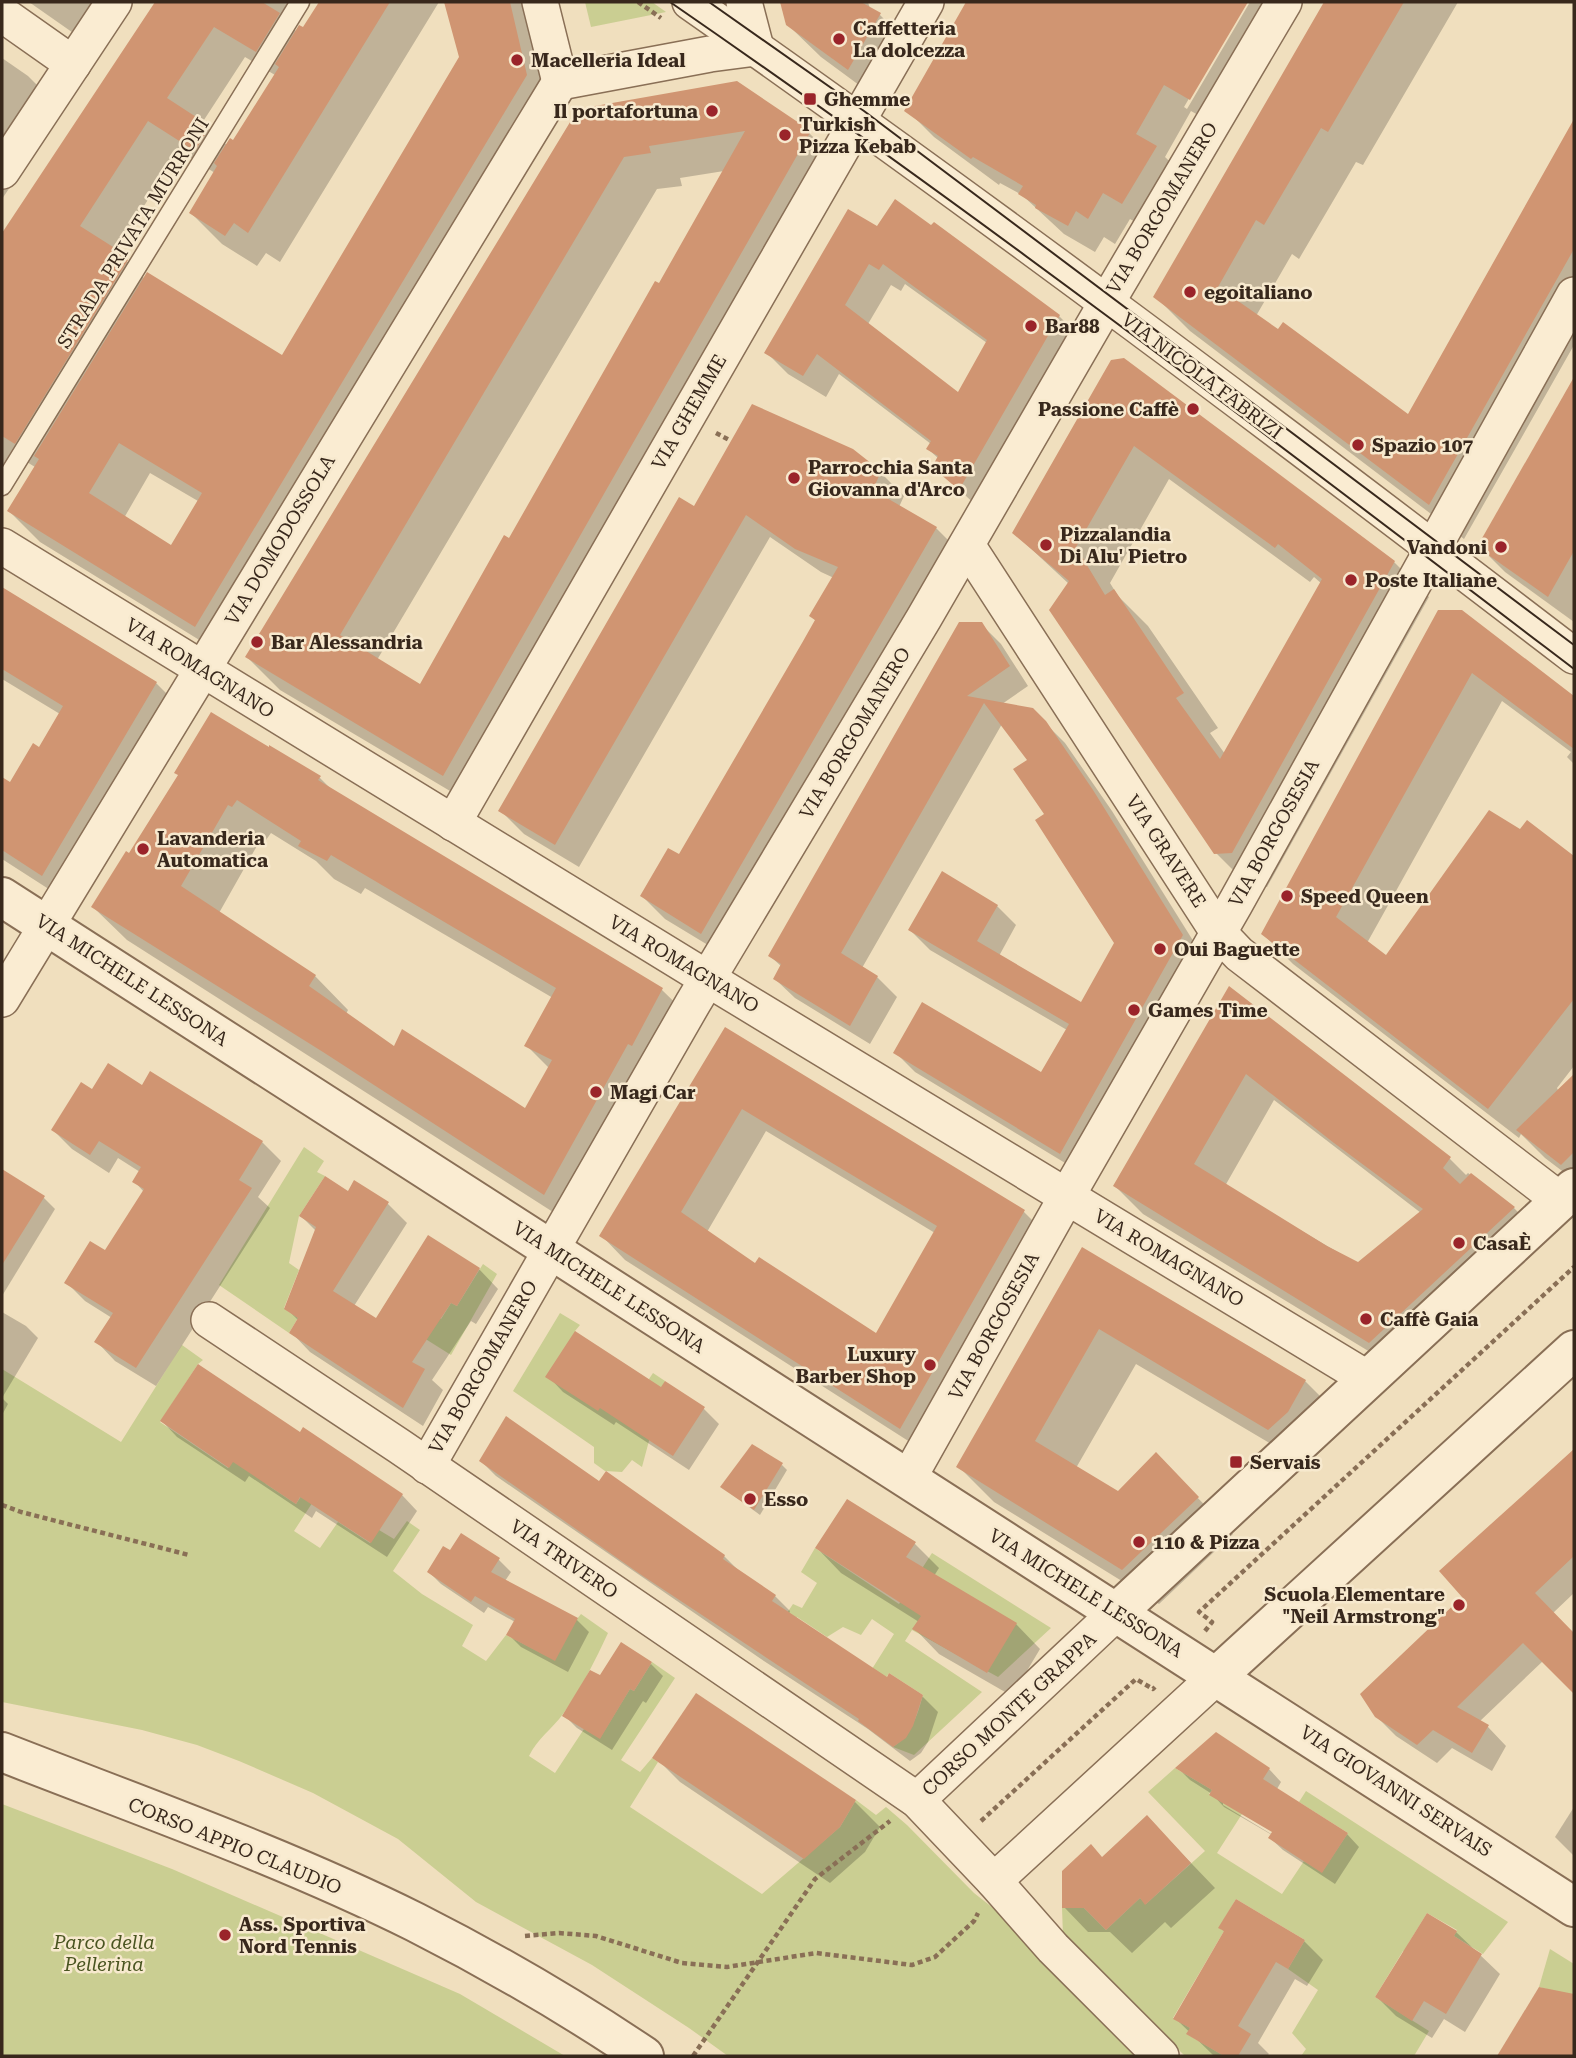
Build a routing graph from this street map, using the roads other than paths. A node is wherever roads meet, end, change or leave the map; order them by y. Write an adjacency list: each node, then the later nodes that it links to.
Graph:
1 (114, 2): 10 (street)
2 (300, 2): 16 (lane, STRADA PRIVATA MURRONI)
3 (540, 2): 11 (street)
4 (744, 2): 9 (street)
5 (926, 2): 12 (street, VIA GHEMME)
6 (1284, 2): 15 (street, VIA BORGOMANERO)
7 (678, 12): 9 (street, VIA NICOLA FABRIZI)
8 (2, 14): 10 (street)
9 (756, 48): 11 (street); 12 (street, VIA NICOLA FABRIZI)
10 (73, 64): 13 (street)
11 (560, 82): 21 (street, VIA DOMODOSSOLA)
12 (858, 121): 15 (street, VIA NICOLA FABRIZI); 22 (street, VIA GHEMME)
13 (2, 171)
14 (1574, 295): 19 (street, VIA BORGOSESIA)
15 (1105, 304): 17 (street, VIA BORGOMANERO); 19 (street, VIA NICOLA FABRIZI)
16 (2, 486)
17 (967, 545): 25 (street, VIA GRAVERE); 26 (street, VIA BORGOMANERO)
18 (2, 546): 21 (street, VIA ROMAGNANO)
19 (1432, 548): 20 (street, VIA NICOLA FABRIZI); 25 (street, VIA BORGOSESIA)
20 (1574, 656)
21 (202, 668): 22 (street, VIA ROMAGNANO); 24 (street, VIA DOMODOSSOLA)
22 (453, 823): 26 (street, VIA ROMAGNANO)
23 (2, 897): 24 (street, VIA MICHELE LESSONA)
24 (46, 925): 27 (street, VIA DOMODOSSOLA); 30 (street, VIA MICHELE LESSONA)
25 (1218, 933): 28 (street, VIA GRAVERE); 29 (street, VIA BORGOSESIA)
26 (708, 979): 29 (street, VIA ROMAGNANO); 30 (street, VIA BORGOMANERO)
27 (2, 999)
28 (1567, 1195): 33 (street, CORSO MONTE GRAPPA)
29 (1067, 1196): 33 (street, VIA ROMAGNANO); 35 (street, VIA BORGOSESIA)
30 (551, 1250): 34 (street, VIA BORGOMANERO); 35 (street, VIA MICHELE LESSONA)
31 (209, 1320): 34 (street, VIA TRIVERO)
32 (1574, 1350): 37 (street)
33 (1368, 1379): 36 (street, CORSO MONTE GRAPPA)
34 (427, 1466): 39 (street, VIA TRIVERO)
35 (908, 1479): 36 (street, VIA MICHELE LESSONA)
36 (1117, 1612): 37 (street, VIA MICHELE LESSONA); 39 (street, CORSO MONTE GRAPPA)
37 (1217, 1676): 40 (street); 41 (street, VIA GIOVANNI SERVAIS)
38 (2, 1752): 42 (street, CORSO APPIO CLAUDIO)
39 (917, 1800): 40 (street, CORSO MONTE GRAPPA)
40 (994, 1881): 43 (street, CORSO MONTE GRAPPA)
41 (1574, 1906)
42 (645, 2056)
43 (1161, 2056)

